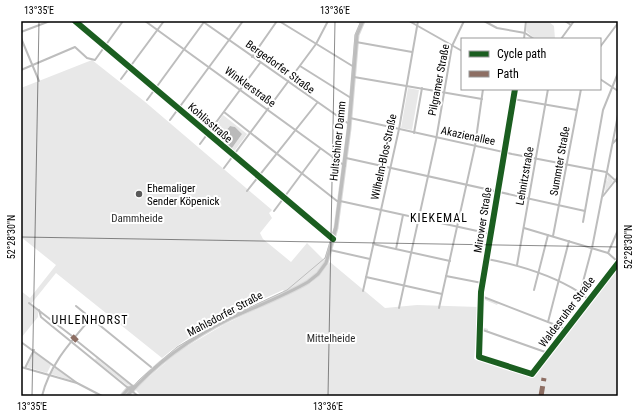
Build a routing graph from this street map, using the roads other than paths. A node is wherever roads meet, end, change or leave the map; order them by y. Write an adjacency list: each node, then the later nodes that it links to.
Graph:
1 (50, 21): 23 (street)
2 (74, 21): 34 (street, Kohlisstraße)
3 (123, 21): 34 (street)
4 (145, 21): 22 (street, Winklerstraße)
5 (164, 21): 22 (street)
6 (203, 21): 29 (street, Bergedorfer Straße); 35 (street)
7 (243, 21): 29 (street)
8 (278, 21): 31 (street); 38 (street)
9 (328, 21): 31 (street)
10 (356, 21): 18 (street)
11 (409, 21): 20 (street)
12 (418, 21): 20 (street, Wilhelm-Blos-Straße)
13 (464, 21): 32 (street, Pilgramer Straße)
14 (484, 21): 24 (street)
15 (526, 21): 24 (street)
16 (565, 21): 21 (street)
17 (574, 21): 21 (street)
18 (362, 22): 30 (main road, Hultschiner Damm)
19 (618, 23): 33 (street)
20 (416, 25): 32 (street); 37 (street, Wilhelm-Blos-Straße)
21 (571, 26): 28 (street)
22 (157, 30): 35 (street, Winklerstraße); 44 (street)
23 (21, 32)
24 (525, 33): 26 (street); 27 (street)
25 (21, 38): 40 (street)
26 (524, 38)
27 (532, 38)
28 (562, 38)
29 (229, 40): 38 (street, Bergedorfer Straße); 43 (street)
30 (356, 42): 37 (street); 42 (main road, Hultschiner Damm)
31 (316, 44): 41 (street); 42 (street)
32 (452, 46): 36 (street); 62 (street, Pilgramer Straße)
33 (601, 46)
34 (105, 47): 40 (street); 44 (street, Kohlisstraße)
35 (184, 49): 43 (street, Winklerstraße); 55 (street)
36 (461, 50)
37 (412, 52): 52 (street, Wilhelm-Blos-Straße)
38 (252, 57): 39 (street, Bergedorfer Straße)
39 (260, 62): 51 (street, Bergedorfer Straße); 56 (street)
40 (32, 65): 45 (street); 50 (street)
41 (300, 66): 51 (street); 63 (street)
42 (354, 66): 47 (main road, Hultschiner Damm)
43 (209, 67): 56 (street, Winklerstraße); 69 (street)
44 (129, 68): 48 (street); 55 (street, Kohlisstraße)
45 (21, 70)
46 (618, 73): 53 (street)
47 (354, 77): 52 (street); 63 (main road, Hultschiner Damm)
48 (121, 79)
49 (601, 80): 53 (street)
50 (39, 81)
51 (288, 82): 67 (street, Bergedorfer Straße); 70 (street)
52 (406, 86): 54 (street); 77 (street, Wilhelm-Blos-Straße)
53 (611, 87): 61 (street); 97 (street)
54 (422, 88): 62 (street); 80 (street)
55 (155, 89): 66 (street); 69 (street, Kohlisstraße)
56 (240, 90): 70 (street, Winklerstraße); 72 (street)
57 (483, 90): 64 (street)
58 (515, 90): 65 (street, Mirower Straße)
59 (548, 90): 68 (street, Lehnitzstraße)
60 (581, 90): 71 (street, Summter Straße)
61 (618, 91)
62 (444, 92): 64 (street); 82 (street, Pilgramer Straße)
63 (352, 98): 74 (main road, Hultschiner Damm)
64 (483, 99): 86 (street)
65 (514, 99): 68 (street); 88 (street, Mirower Straße)
66 (147, 100)
67 (317, 103): 76 (street, Bergedorfer Straße); 78 (street)
68 (545, 105): 71 (street); 92 (street, Lehnitzstraße)
69 (178, 109): 75 (street); 81 (street, Kohlisstraße)
70 (267, 110): 78 (street, Winklerstraße); 79 (street)
71 (577, 110): 93 (street, Summter Straße)
72 (224, 112): 79 (street); 81 (street)
73 (618, 115): 84 (street)
74 (350, 118): 76 (main road, Hultschiner Damm); 77 (street, Akazienallee)
75 (170, 120)
76 (349, 124): 91 (main road, Hultschiner Damm)
77 (399, 129): 80 (street, Akazienallee); 96 (street, Wilhelm-Blos-Straße)
78 (295, 130): 87 (street, Winklerstraße); 89 (street)
79 (250, 133): 89 (street); 90 (street)
80 (414, 133): 82 (street, Akazienallee)
81 (207, 134): 85 (street); 90 (street, Kohlisstraße)
82 (437, 138): 86 (street, Akazienallee); 100 (street, Pilgramer Straße)
83 (618, 138): 84 (street)
84 (613, 143): 98 (street)
85 (200, 144)
86 (475, 146): 88 (street, Akazienallee); 105 (street)
87 (320, 149): 94 (street, Winklerstraße); 99 (street)
88 (504, 153): 92 (street, Akazienallee); 107 (street, Mirower Straße)
89 (276, 154): 99 (street); 101 (street)
90 (233, 156): 95 (street); 101 (street, Kohlisstraße)
91 (346, 158): 94 (main road, Hultschiner Damm); 96 (street)
92 (536, 159): 93 (street, Akazienallee); 110 (street, Lehnitzstraße)
93 (567, 165): 97 (street, Akazienallee); 112 (street, Summter Straße)
94 (345, 166): 111 (main road, Hultschiner Damm)
95 (224, 168)
96 (390, 168): 100 (street); 113 (street, Wilhelm-Blos-Straße)
97 (592, 170): 98 (street, Akazienallee); 115 (street)
98 (607, 173): 103 (street); 108 (street)
99 (302, 174): 109 (street); 111 (street)
100 (429, 176): 105 (street); 117 (street, Pilgramer Straße)
101 (258, 177): 106 (street); 109 (street, Kohlisstraße)
102 (618, 177): 103 (street)
103 (615, 180): 104 (street); 108 (street)
104 (618, 183)
105 (466, 185): 107 (street); 119 (street)
106 (247, 190)
107 (498, 192): 110 (street); 122 (street, Mirower Straße)
108 (603, 197): 128 (street)
109 (283, 198): 114 (street); 125 (street, Kohlisstraße)
110 (529, 199): 112 (street); 120 (street, Lehnitzstraße)
111 (340, 201): 113 (street); 125 (main road, Hultschiner Damm)
112 (560, 206): 115 (street); 124 (street, Summter Straße)
113 (381, 209): 116 (street); 127 (street, Wilhelm-Blos-Straße)
114 (274, 211)
115 (585, 211): 118 (street)
116 (403, 214): 117 (street); 129 (street)
117 (419, 218): 119 (street); 131 (street, Pilgramer Straße)
118 (583, 222)
119 (457, 227): 122 (street); 135 (street)
120 (524, 228): 123 (street); 138 (street, Lehnitzstraße)
121 (618, 230): 132 (street)
122 (491, 234): 134 (street, Mirower Straße)
123 (548, 235): 124 (street); 139 (street)
124 (553, 236): 126 (street)
125 (333, 239): 130 (main road, Hultschiner Damm)
126 (569, 241): 128 (street); 142 (street)
127 (373, 244): 129 (street); 133 (street, Wilhelm-Blos-Straße)
128 (592, 248): 132 (street); 147 (street)
129 (396, 249): 131 (street)
130 (330, 250): 133 (street); 137 (main road, Hultschiner Damm)
131 (412, 252): 135 (street); 144 (street, Pilgramer Straße)
132 (608, 253): 136 (street)
133 (370, 259): 141 (street, Wilhelm-Blos-Straße)
134 (487, 259): 138 (street); 143 (street, Mirower Straße)
135 (450, 261): 140 (street)
136 (618, 262): 150 (street, Waldesruher Straße)
137 (326, 263): 173 (main road, Mahlsdorfer Straße)
138 (517, 265): 139 (street)
139 (538, 273): 142 (street); 145 (street)
140 (446, 276): 143 (street); 148 (street)
141 (366, 277): 144 (street); 146 (street, Wilhelm-Blos-Straße)
142 (559, 281): 147 (street); 157 (street)
143 (482, 283): 149 (street, Mirower Straße)
144 (404, 286): 148 (street); 153 (street, Pilgramer Straße)
145 (534, 290)
146 (362, 291)
147 (580, 293): 150 (street)
148 (442, 294): 154 (street)
149 (481, 296): 157 (street); 158 (street, Mirower Straße)
150 (588, 300): 159 (street, Waldesruher Straße)
151 (29, 303): 155 (street)
152 (76, 306): 156 (street)
153 (399, 308)
154 (439, 308)
155 (39, 310): 160 (street); 163 (street)
156 (91, 318): 163 (street); 168 (street)
157 (548, 322): 159 (street)
158 (480, 329): 165 (street); 170 (street, Mirower Straße)
159 (566, 329): 165 (street, Waldesruher Straße)
160 (72, 336)
161 (77, 341): 173 (street)
162 (21, 342): 164 (street)
163 (72, 342): 166 (street); 173 (street)
164 (34, 350): 166 (street); 169 (street)
165 (548, 353): 170 (street, Waldesruher Straße)
166 (54, 365): 171 (street); 172 (street)
167 (21, 367): 169 (street)
168 (151, 367)
169 (25, 368): 171 (street)
170 (532, 374)
171 (48, 375): 172 (street); 174 (street)
172 (77, 383): 175 (street)
173 (133, 388): 176 (main road, Mahlsdorfer Straße); 177 (main road, Mahlsdorfer Straße); 178 (street)
174 (42, 396)
175 (102, 396)
176 (122, 396)
177 (127, 396)
178 (138, 396)

